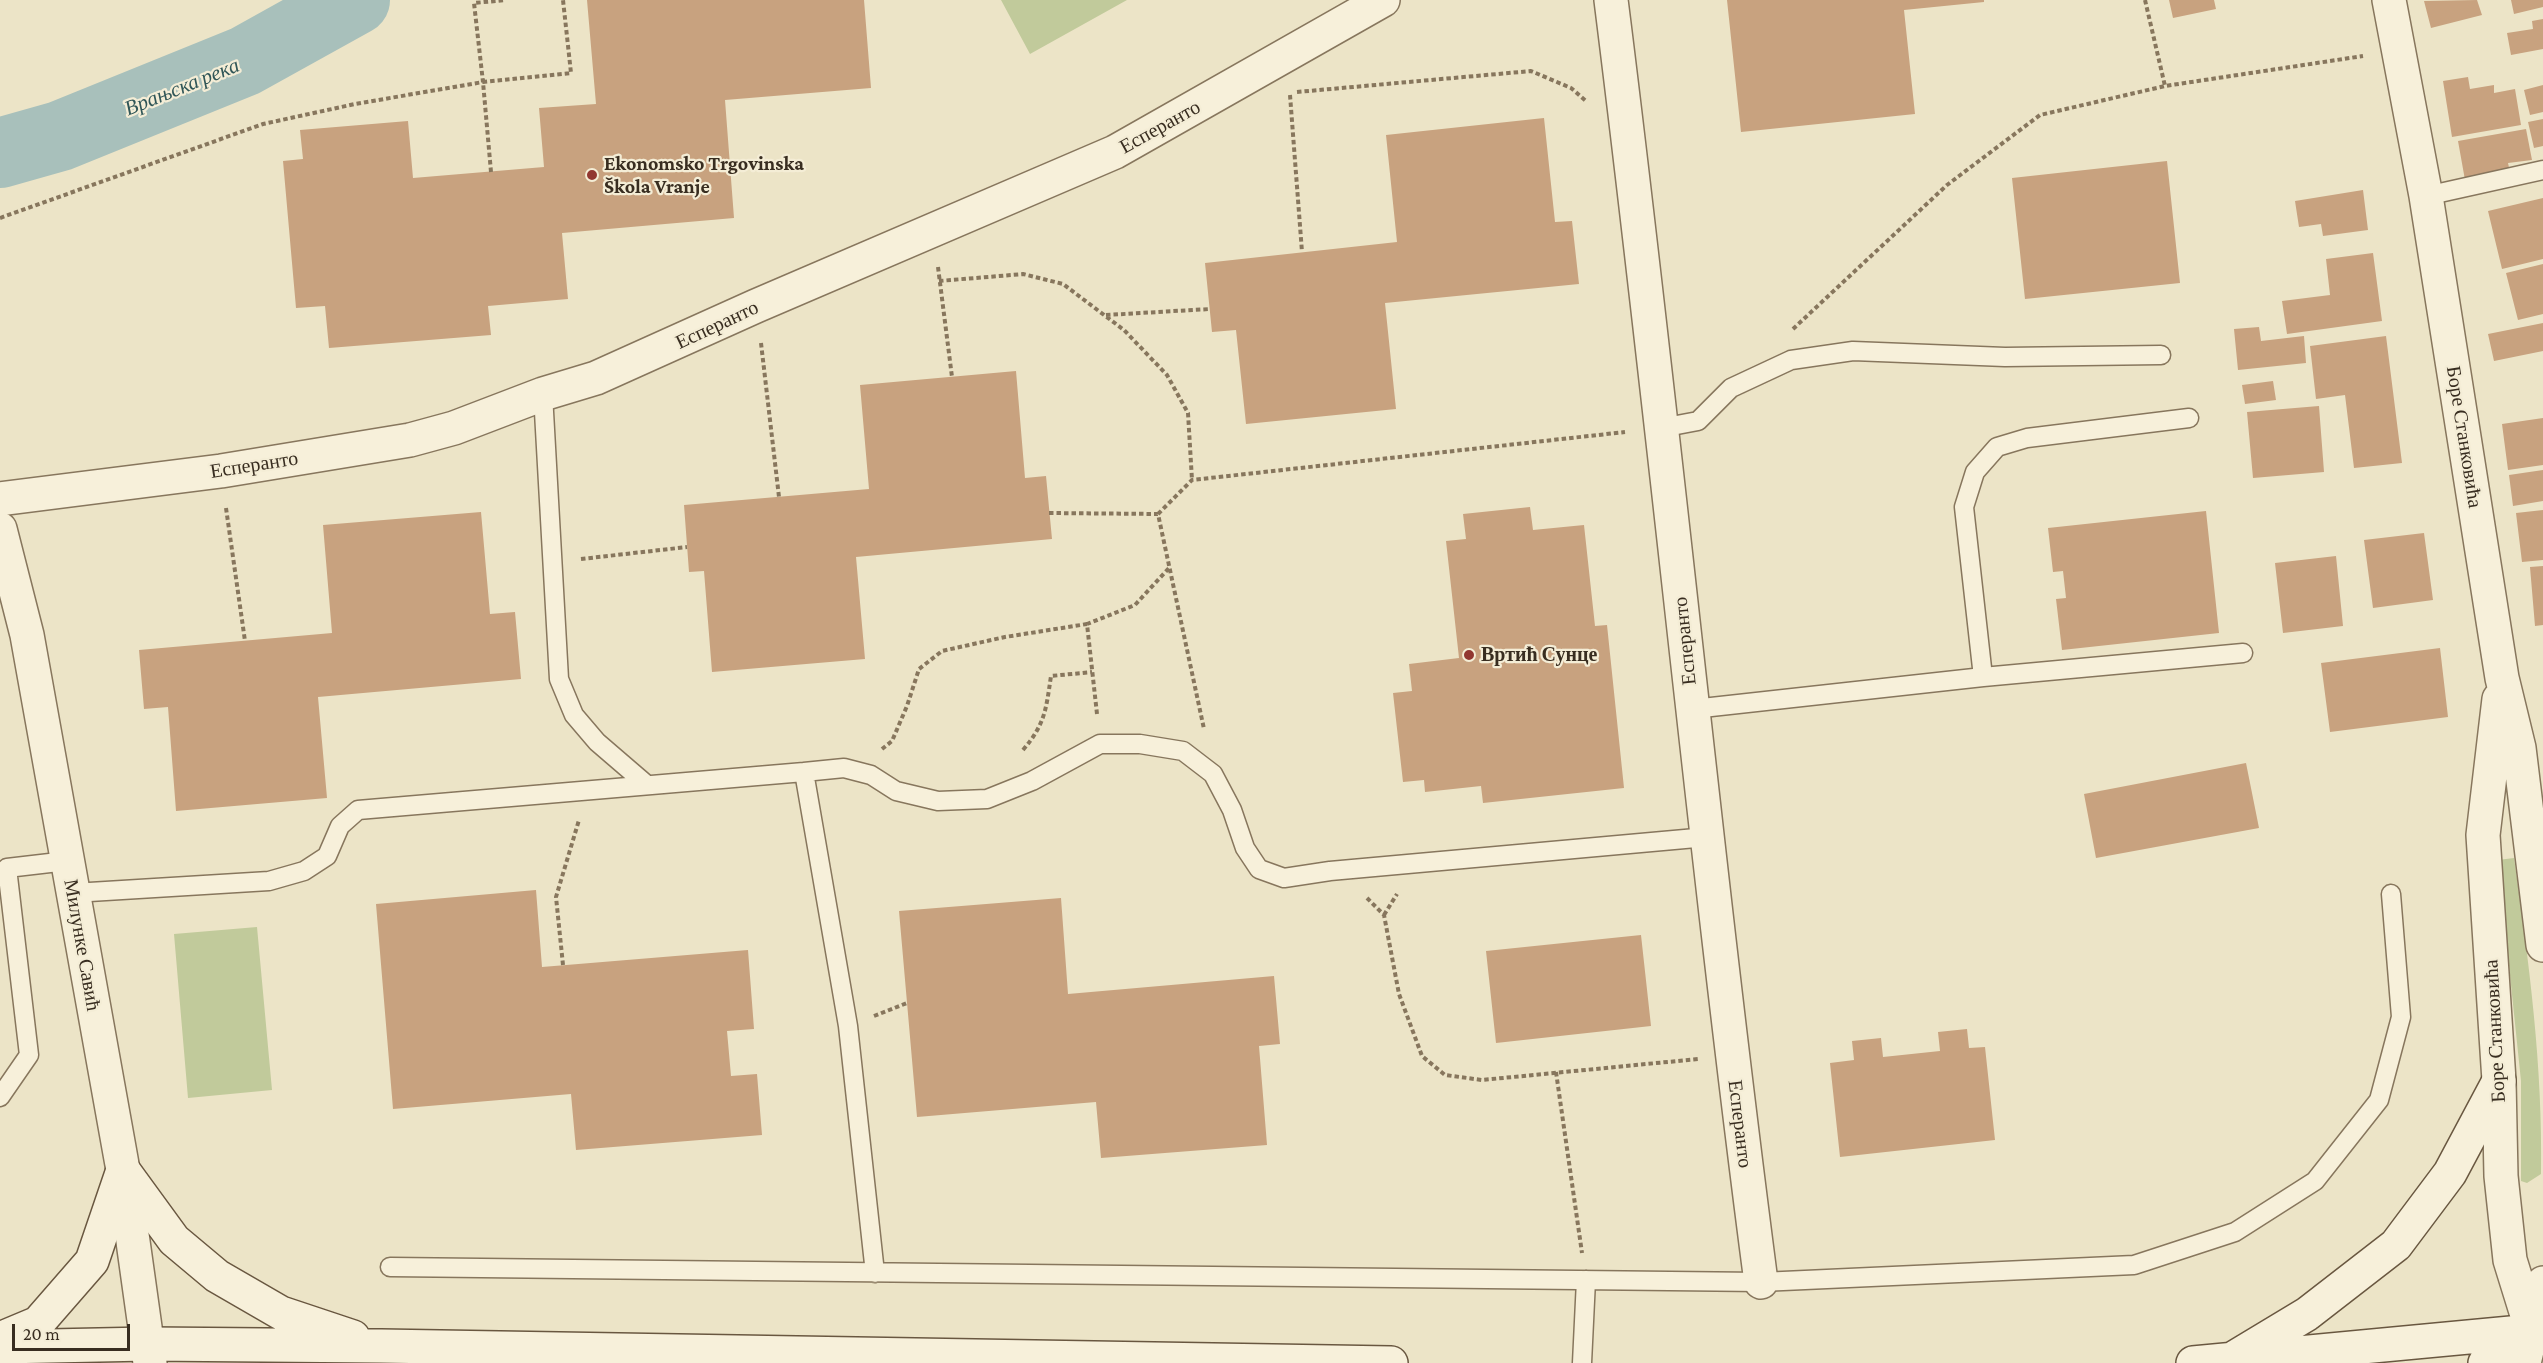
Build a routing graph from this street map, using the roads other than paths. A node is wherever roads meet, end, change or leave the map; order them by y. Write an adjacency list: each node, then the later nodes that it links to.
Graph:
1 (1383, 0): 7 (street, Есперанто)
2 (1611, 0): 9 (street, Есперанто)
3 (2389, 0): 5 (street, Боре Станковића)
4 (2543, 170): 5 (lane)
5 (2426, 196): 14 (street, Боре Станковића)
6 (2162, 355): 9 (lane)
7 (543, 394): 10 (street, Есперанто); 17 (lane)
8 (2188, 418): 13 (lane)
9 (1661, 428): 15 (street, Есперанто)
10 (0, 499)
11 (0, 529): 19 (street, Милунке Савић)
12 (2243, 653): 13 (lane)
13 (1983, 677): 15 (lane)
14 (2502, 678): 22 (street, Боре Станковића); 23 (street, Боре Станковића)
15 (1693, 709): 18 (street, Есперанто)
16 (804, 772): 17 (lane); 18 (lane); 27 (lane)
17 (647, 785): 20 (lane)
18 (1707, 837): 29 (street, Есперанто)
19 (67, 861): 20 (street, Милунке Савић); 24 (lane)
20 (73, 894): 25 (street, Милунке Савић)
21 (2391, 894): 29 (lane)
22 (2543, 945)
23 (2499, 1081): 31 (street, Боре Станковића); 36 (street)
24 (0, 1097)
25 (123, 1170): 32 (street); 34 (street); 35 (street, Милунке Савић)
26 (390, 1267): 27 (lane)
27 (876, 1273): 28 (lane)
28 (1586, 1280): 29 (lane); 38 (lane)
29 (1761, 1282)
30 (2543, 1283): 31 (street)
31 (2537, 1326): 36 (street); 40 (street); 41 (street)
32 (0, 1339)
33 (0, 1347): 35 (street)
34 (381, 1347): 35 (street); 37 (street)
35 (149, 1354)
36 (2229, 1361): 39 (street)
37 (1391, 1363)
38 (1582, 1363)
39 (2193, 1363)
40 (2485, 1363)
41 (2524, 1363)

